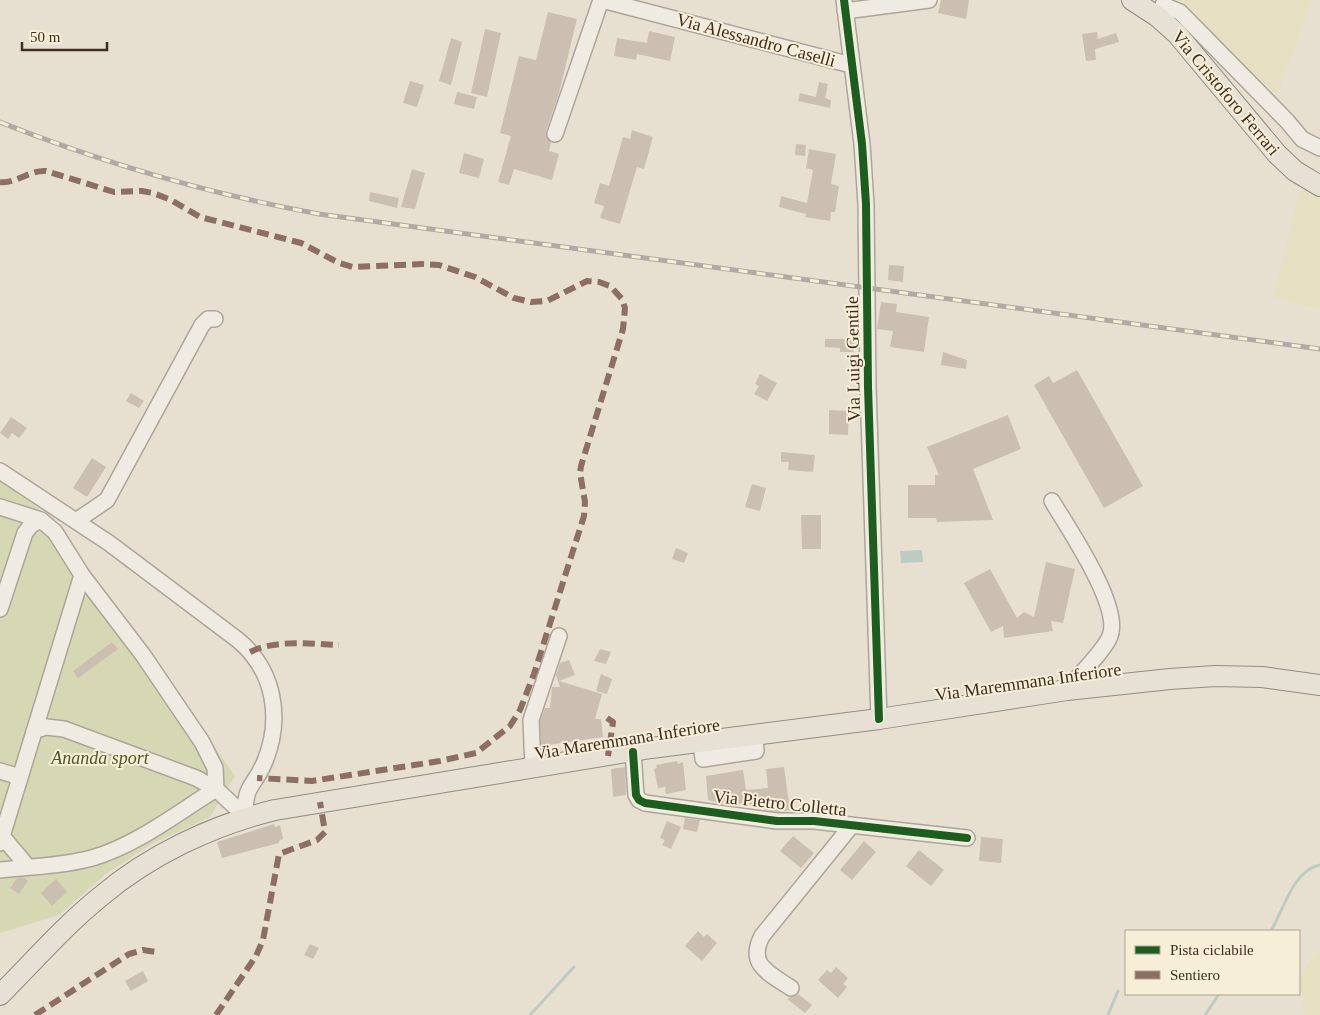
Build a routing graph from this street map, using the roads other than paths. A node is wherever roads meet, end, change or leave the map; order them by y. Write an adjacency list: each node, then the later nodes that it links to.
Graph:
1 (602, 0): 4 (street, Via Alessandro Caselli); 8 (street)
2 (929, 0): 5 (street)
3 (1132, 0): 6 (main road, Via Cristoforo Ferrari)
4 (640, 5): 7 (street, Via Alessandro Caselli)
5 (844, 5): 7 (street, Via Luigi Gentile)
6 (1162, 7): 9 (street); 10 (main road, Via Cristoforo Ferrari)
7 (851, 65): 22 (street, Via Luigi Gentile)
8 (555, 134)
9 (1320, 148)
10 (1320, 186)
11 (215, 319): 16 (street)
12 (0, 471): 16 (street)
13 (1052, 501): 21 (street)
14 (0, 507): 15 (street)
15 (41, 520): 17 (street); 18 (street)
16 (76, 522): 29 (street)
17 (82, 575): 23 (street); 28 (street)
18 (0, 609)
19 (559, 636): 25 (street)
20 (1320, 685): 21 (main road, Via Maremmana Inferiore)
21 (1067, 690): 22 (main road, Via Maremmana Inferiore)
22 (879, 719): 24 (main road, Via Maremmana Inferiore)
23 (34, 731): 27 (street); 28 (street)
24 (633, 752): 25 (main road, Via Maremmana Inferiore); 30 (street, Via Pietro Colletta)
25 (533, 768): 29 (main road, Via Maremmana Inferiore)
26 (0, 772): 27 (street)
27 (20, 777): 32 (street)
28 (216, 789): 29 (street); 33 (street)
29 (246, 817): 36 (main road, Via Maremmana Inferiore)
30 (852, 825): 31 (street, Via Pietro Colletta); 35 (street)
31 (967, 838)
32 (1, 840): 33 (street)
33 (28, 867): 34 (street)
34 (0, 870)
35 (791, 988)
36 (0, 995)

